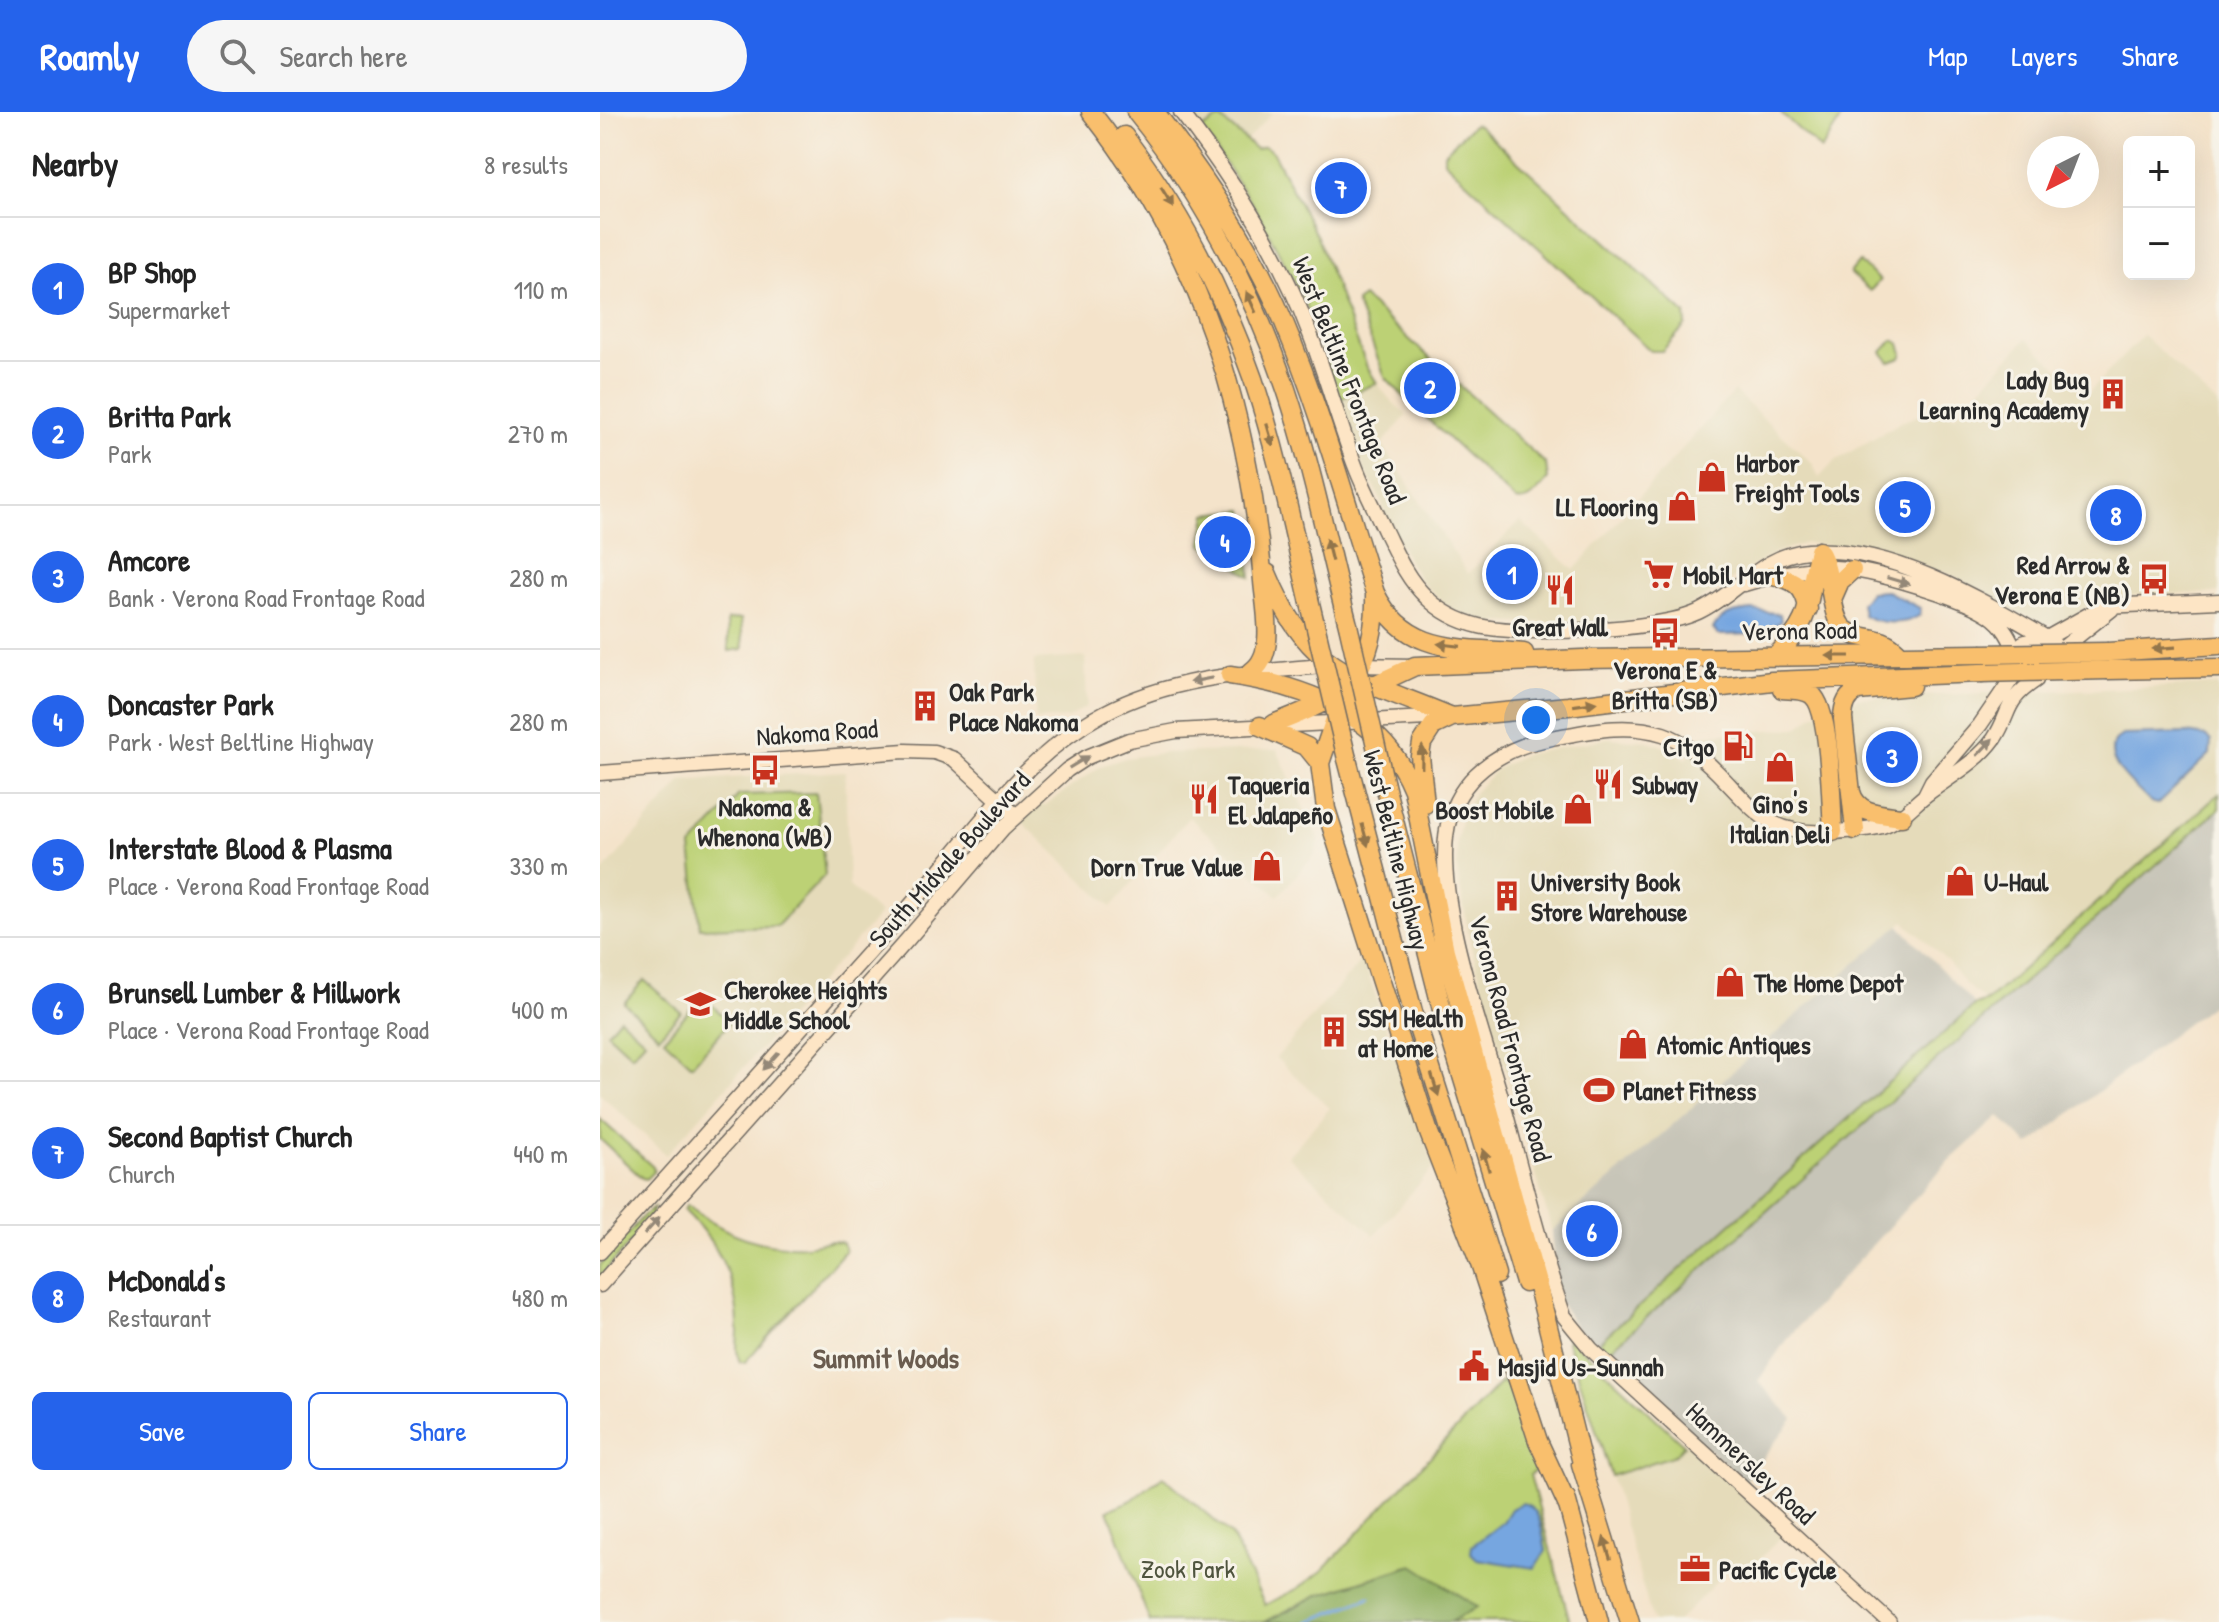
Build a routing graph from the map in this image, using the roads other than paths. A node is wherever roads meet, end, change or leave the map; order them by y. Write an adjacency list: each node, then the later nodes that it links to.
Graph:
1 (1091, 112): 7 (highway)
2 (1105, 112): 54 (highway, West Beltline Highway, one-way to 54, bridge)
3 (1136, 112): 53 (highway, West Beltline Highway, one-way to 3, bridge)
4 (1155, 112): 12 (highway)
5 (1181, 112): 11 (street, West Beltline Frontage Road)
6 (1819, 551): 8 (highway); 10 (street); 11 (street); 17 (street)
7 (1261, 557): 25 (highway); 29 (highway)
8 (1821, 569): 9 (street); 10 (street); 13 (highway); 16 (highway)
9 (1852, 570): 13 (highway); 23 (street, one-way to 23)
10 (1766, 577): 11 (street); 16 (highway)
11 (1740, 585)
12 (1375, 593): 22 (highway, one-way to 12); 28 (highway)
13 (1833, 597): 20 (highway)
14 (2219, 601): 15 (street)
15 (2121, 604): 17 (street); 19 (street)
16 (1808, 612): 21 (highway)
17 (2044, 637): 19 (street); 23 (street)
18 (2219, 645): 24 (highway, Verona Road, one-way to 24)
19 (2059, 651): 32 (street)
20 (1901, 655): 21 (highway, Verona Road, one-way to 21); 24 (highway, Verona Road, bridge)
21 (1776, 656): 22 (highway, Verona Road)
22 (1582, 659): 26 (highway, Verona Road)
23 (2018, 661): 32 (street); 43 (street, Verona Road Frontage Road)
24 (2108, 661): 27 (highway, Verona Road); 30 (highway, Verona Road, bridge)
25 (1334, 665): 28 (highway); 29 (street, South Midvale Boulevard)
26 (1415, 666): 28 (street, Verona Road); 34 (highway)
27 (2219, 668)
28 (1364, 669): 34 (highway); 35 (highway)
29 (1251, 672): 31 (street, South Midvale Boulevard)
30 (1959, 673): 33 (highway, Verona Road); 42 (highway)
31 (1230, 675): 35 (highway); 44 (street, South Midvale Boulevard, one-way to 44)
32 (2036, 680): 43 (street, Verona Road Frontage Road, one-way to 32)
33 (1739, 684): 37 (highway, Verona Road, one-way to 33); 48 (highway)
34 (1370, 687): 36 (highway); 37 (highway)
35 (1325, 701): 36 (highway); 39 (highway)
36 (1338, 716): 38 (highway); 39 (street, South Midvale Boulevard); 40 (highway)
37 (1452, 717): 38 (street, Verona Road); 49 (highway, one-way to 37)
38 (1361, 722): 49 (highway)
39 (1267, 725): 40 (highway); 45 (street, South Midvale Boulevard, one-way to 39)
40 (1320, 763): 54 (highway)
41 (600, 773): 44 (street, Nakoma Road)
42 (1850, 785): 46 (highway); 47 (highway)
43 (1925, 795): 46 (street, Verona Road Frontage Road)
44 (999, 801): 45 (street, Nakoma Road); 50 (street, South Midvale Boulevard, one-way to 50)
45 (1015, 815): 51 (street, South Midvale Boulevard, one-way to 45)
46 (1902, 817): 47 (street, Verona Road Frontage Road)
47 (1855, 830): 48 (street, Verona Road Frontage Road)
48 (1833, 832): 52 (street, Verona Road Frontage Road)
49 (1431, 882): 53 (highway)
50 (600, 1252)
51 (600, 1285)
52 (1581, 1339): 57 (street, Hammersley Road)
53 (1585, 1475): 56 (highway, West Beltline Highway, one-way to 53)
54 (1568, 1506): 55 (highway, West Beltline Highway)
55 (1599, 1622)
56 (1630, 1622)
57 (1889, 1622)

